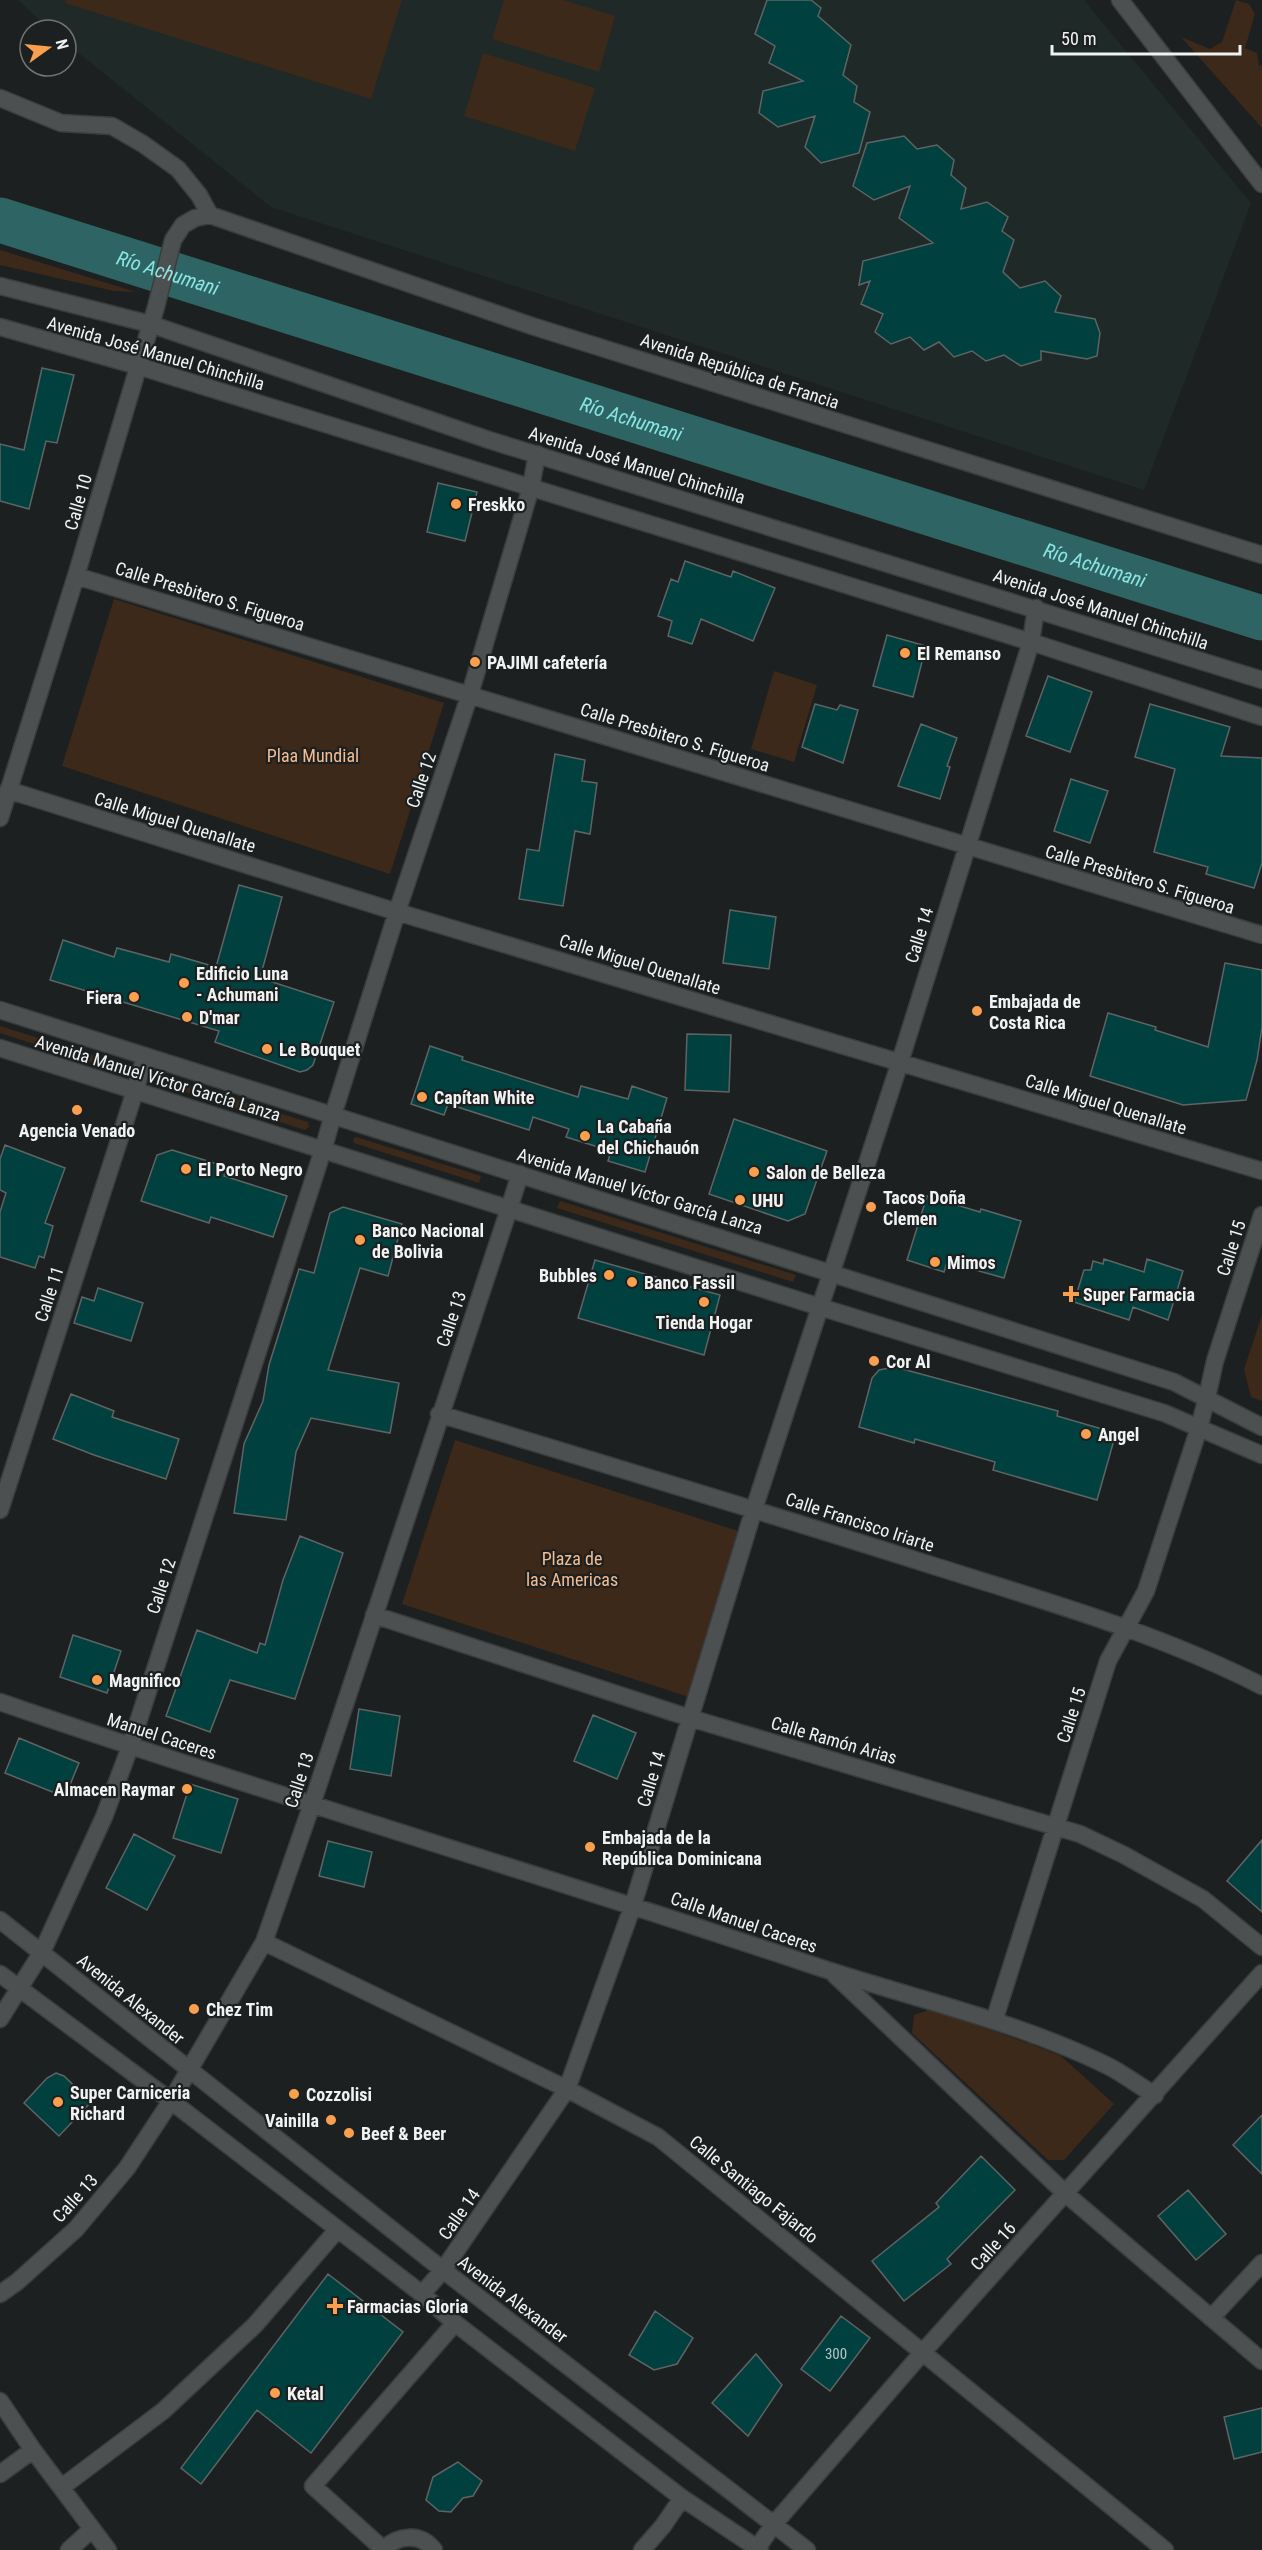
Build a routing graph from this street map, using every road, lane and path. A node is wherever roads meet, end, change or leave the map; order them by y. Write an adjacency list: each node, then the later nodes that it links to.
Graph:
1 (1120, 0): 3 (street)
2 (0, 98): 4 (street)
3 (1262, 184)
4 (210, 215): 6 (street, Calle 10); 11 (street, Avenida República de Francia)
5 (0, 286): 6 (street, Avenida José Manuel Chinchilla)
6 (150, 324): 8 (street, Calle 10); 9 (street, Avenida José Manuel Chinchilla)
7 (0, 327): 8 (street, Avenida José Manuel Chinchilla)
8 (138, 366): 10 (street, Avenida José Manuel Chinchilla); 12 (street, Calle 10)
9 (537, 454): 10 (street, Calle 12); 13 (street, Avenida José Manuel Chinchilla)
10 (531, 487): 14 (street, Avenida José Manuel Chinchilla); 16 (street, Calle 12)
11 (1262, 555)
12 (76, 576): 16 (street, Calle Presbitero S. Figueroa); 18 (street, Calle 10)
13 (1036, 609): 14 (street, Calle 14); 15 (street, Avenida José Manuel Chinchilla)
14 (1031, 642): 17 (street, Avenida José Manuel Chinchilla); 20 (street, Calle 14)
15 (1262, 680)
16 (470, 694): 20 (street, Calle Presbitero S. Figueroa); 21 (street, Calle 12)
17 (1262, 717)
18 (8, 790): 19 (street, Calle 10); 21 (street, Calle Miguel Quenallate)
19 (0, 818)
20 (966, 847): 22 (street, Calle Presbitero S. Figueroa); 26 (street, Calle 14)
21 (398, 912): 26 (street, Calle Miguel Quenallate); 28 (street, Calle 12)
22 (1262, 935)
23 (0, 1010): 25 (street, Avenida Manuel Víctor García Lanza)
24 (0, 1048): 27 (street, Avenida Manuel Víctor García Lanza)
25 (145, 1057): 27 (street, Calle 11); 28 (street, Avenida Manuel Víctor García Lanza)
26 (900, 1062): 30 (street, Calle Miguel Quenallate); 34 (street, Calle 14)
27 (135, 1091): 29 (street, Avenida Manuel Víctor García Lanza); 42 (street, Calle 11)
28 (333, 1115): 29 (street, Calle 12); 31 (street, Avenida Manuel Víctor García Lanza)
29 (323, 1150): 32 (street, Avenida Manuel Víctor García Lanza); 48 (street, Calle 12)
30 (1262, 1171)
31 (520, 1174): 32 (street, Calle 13); 34 (street, Avenida Manuel Víctor García Lanza)
32 (509, 1209): 35 (street, Avenida Manuel Víctor García Lanza); 37 (street, Calle 13)
33 (1262, 1215): 36 (street, Calle 15)
34 (832, 1271): 35 (street, Calle 14); 36 (street, Avenida Manuel Víctor García Lanza)
35 (820, 1307): 39 (street, Avenida Manuel Víctor García Lanza); 41 (street, Calle 14)
36 (1207, 1397): 38 (street, Avenida Manuel Víctor García Lanza); 39 (street, Calle 15)
37 (439, 1414): 41 (street, Calle Francisco Iriarte); 43 (street, Calle 13)
38 (1262, 1427)
39 (1199, 1428): 40 (street, Avenida Manuel Víctor García Lanza); 44 (street, Calle 15)
40 (1262, 1455)
41 (754, 1509): 44 (street, Calle Francisco Iriarte); 47 (street, Calle 14)
42 (0, 1510)
43 (374, 1615): 47 (street, Calle Ramón Arias); 49 (street, Calle 13)
44 (1126, 1627): 45 (street, Calle Francisco Iriarte); 50 (street, Calle 15)
45 (1262, 1686)
46 (0, 1702): 48 (street, Manuel Caceres)
47 (690, 1718): 50 (street, Calle Ramón Arias); 51 (street, Calle 14)
48 (130, 1747): 49 (street, Manuel Caceres); 55 (street, Calle 12)
49 (312, 1804): 51 (street, Calle Manuel Caceres); 53 (street, Calle 13)
50 (1056, 1826): 54 (street, Calle Ramón Arias); 61 (street, Calle 15)
51 (633, 1905): 56 (street, Calle Manuel Caceres); 63 (street, Calle 14)
52 (0, 1920): 55 (street, Avenida Alexander)
53 (264, 1942): 62 (street, Calle 13); 63 (street, Calle Santiago Fajardo)
54 (1262, 1947)
55 (42, 1952): 59 (street, Calle 12); 62 (street, Avenida Alexander)
56 (831, 1972): 61 (street, Calle Manuel Caceres); 66 (street)
57 (1262, 1973): 64 (street, Calle 16)
58 (0, 1974): 59 (street)
59 (19, 1988): 60 (street, Calle 12); 65 (street)
60 (0, 2019)
61 (994, 2020): 64 (street, Calle Manuel Caceres)
62 (188, 2069): 65 (street, Calle 13); 69 (street, Avenida Alexander)
63 (567, 2090): 69 (street, Calle 14); 74 (street, Calle Santiago Fajardo)
64 (1155, 2096): 66 (street, Calle 16)
65 (171, 2101): 67 (street); 70 (street, Calle 13)
66 (1066, 2194): 72 (street); 74 (street, Calle 16)
67 (337, 2230): 71 (street); 79 (street)
68 (1262, 2263): 72 (street)
69 (443, 2270): 71 (street, Calle 14); 81 (street, Avenida Alexander)
70 (0, 2294)
71 (422, 2294): 73 (street)
72 (1211, 2318): 75 (street)
73 (455, 2323): 80 (street); 86 (street)
74 (923, 2352): 81 (street, Calle 16); 90 (street, Calle Santiago Fajardo)
75 (1262, 2361)
76 (0, 2401): 77 (street)
77 (33, 2450): 78 (street); 79 (street)
78 (0, 2474)
79 (62, 2487): 82 (street)
80 (682, 2498): 83 (street); 88 (street)
81 (774, 2524): 83 (street, Calle 16); 89 (street, Avenida Alexander)
82 (92, 2529): 84 (street); 85 (street)
83 (759, 2549)
84 (69, 2550)
85 (108, 2550)
86 (383, 2550): 87 (street)
87 (434, 2550)
88 (642, 2550)
89 (807, 2550)
90 (1165, 2550)

